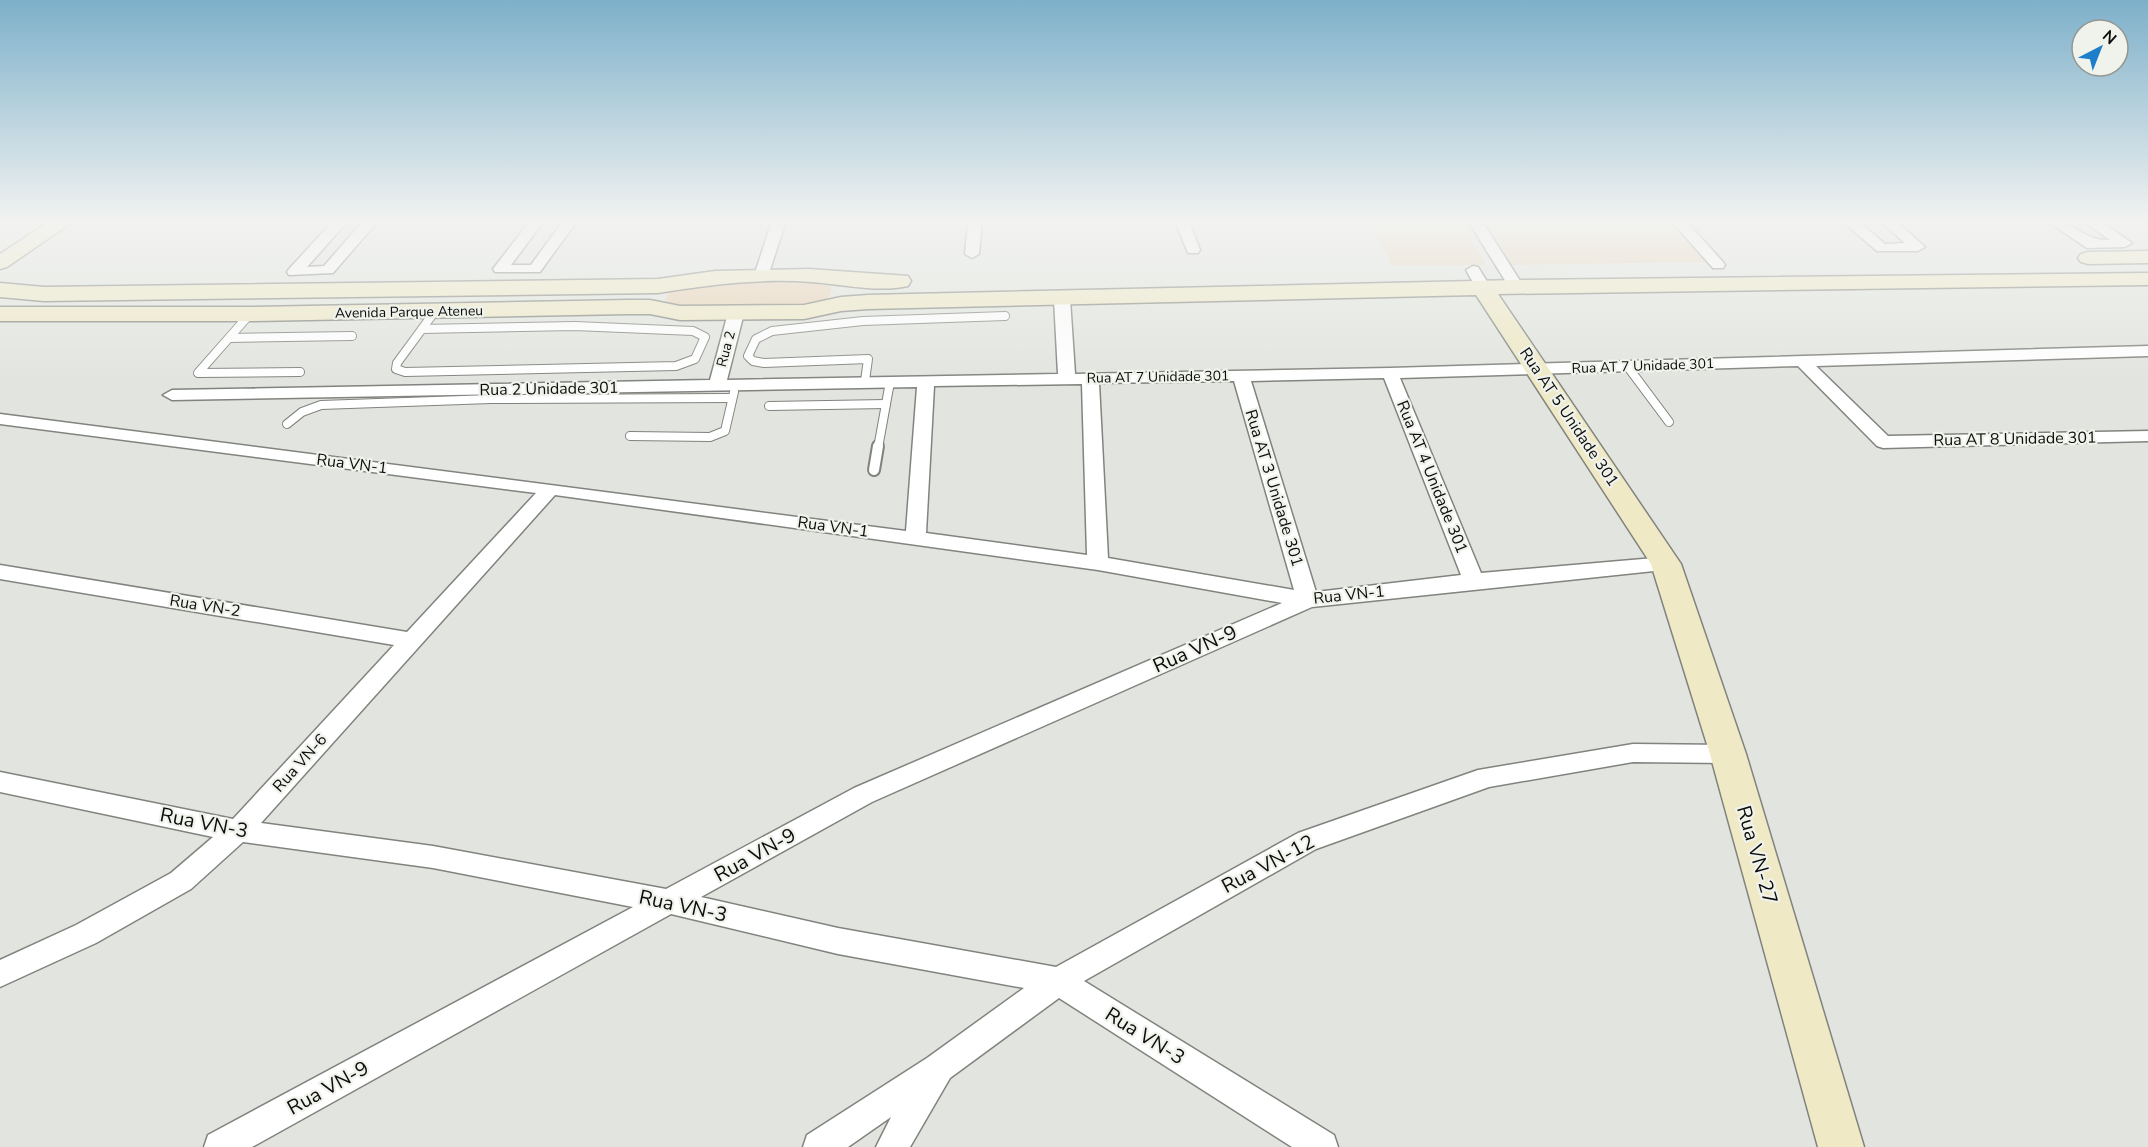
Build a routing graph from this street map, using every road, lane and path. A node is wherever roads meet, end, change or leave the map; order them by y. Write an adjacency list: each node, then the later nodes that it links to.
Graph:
1 (1206, 275): 8 (street, Avenida Parque Ateneu)
2 (1508, 275): 7 (street)
3 (1566, 275): 7 (street, Avenida Parque Ateneu)
4 (761, 276): 5 (street, Avenida Parque Ateneu); 10 (street, Avenida Parque Ateneu)
5 (830, 278): 6 (street, Avenida Parque Ateneu); 13 (street)
6 (1079, 278)
7 (1510, 278): 8 (street, Avenida Parque Ateneu); 9 (street, Avenida Parque Ateneu)
8 (1478, 279): 12 (street, Avenida Parque Ateneu); 26 (street, Rua AT 5 Unidade 301)
9 (2148, 279)
10 (684, 280): 11 (street, Avenida Parque Ateneu); 15 (street)
11 (0, 290)
12 (1062, 299): 13 (street, Avenida Parque Ateneu); 30 (street, Rua AT 7 Unidade 301)
13 (825, 309): 16 (street, Avenida Parque Ateneu)
14 (435, 311): 15 (street, Avenida Parque Ateneu); 18 (street, Avenida Parque Ateneu); 20 (lane)
15 (680, 313): 16 (street, Avenida Parque Ateneu)
16 (736, 313): 35 (street, Rua 2)
17 (0, 314): 18 (street, Avenida Parque Ateneu)
18 (250, 314): 22 (lane)
19 (1005, 316): 32 (lane)
20 (421, 329): 20 (lane)
21 (352, 336): 22 (lane)
22 (230, 338): 27 (lane)
23 (2148, 351): 24 (street, Rua AT 7 Unidade 301)
24 (1803, 362): 25 (street, Rua AT 7 Unidade 301); 44 (street, Rua AT 8 Unidade 301)
25 (1628, 367): 26 (street, Rua AT 7 Unidade 301); 41 (lane)
26 (1538, 369): 28 (street, Rua AT 7 Unidade 301); 49 (street, Rua AT 5 Unidade 301)
27 (300, 372)
28 (1390, 373): 29 (street, Rua AT 7 Unidade 301); 51 (street, Rua AT 4 Unidade 301)
29 (1241, 375): 31 (street, Rua AT 7 Unidade 301); 52 (street, Rua AT 3 Unidade 301)
30 (1067, 378): 31 (street, Rua AT 7 Unidade 301); 34 (street, Rua AT 7 Unidade 301)
31 (1090, 378): 48 (street)
32 (865, 381): 33 (street, Rua 2 Unidade 301); 36 (street, Rua 2 Unidade 301)
33 (890, 382): 34 (street, Rua 2 Unidade 301); 38 (lane)
34 (926, 383): 47 (street)
35 (717, 386): 36 (street, Rua 2 Unidade 301); 37 (street, Rua 2 Unidade 301)
36 (734, 392): 42 (lane); 43 (lane)
37 (172, 394)
38 (886, 404): 39 (lane); 45 (lane)
39 (769, 406)
40 (0, 419): 46 (street, Rua VN-1)
41 (1669, 422)
42 (287, 424)
43 (630, 436)
44 (2148, 436)
45 (874, 470)
46 (550, 489): 47 (street, Rua VN-1); 53 (street, Rua VN-6)
47 (916, 538): 48 (street, Rua VN-1)
48 (1098, 563): 52 (street, Rua VN-1)
49 (1666, 564): 51 (street, Rua VN-1); 54 (street, Rua VN-27)
50 (0, 572): 53 (street, Rua VN-2)
51 (1474, 581): 52 (street, Rua VN-1)
52 (1308, 600): 57 (street, Rua VN-9)
53 (410, 640): 56 (street, Rua VN-6)
54 (1728, 754): 59 (street, Rua VN-12); 65 (street, Rua VN-27)
55 (0, 782): 56 (street, Rua VN-3)
56 (238, 831): 57 (street, Rua VN-3); 58 (street, Rua VN-6)
57 (670, 902): 59 (street, Rua VN-3); 61 (street, Rua VN-9)
58 (0, 974)
59 (1058, 981): 60 (street, Rua VN-12); 64 (street, Rua VN-3)
60 (939, 1067): 62 (street); 63 (street, Rua VN-12)
61 (220, 1147)
62 (819, 1147)
63 (892, 1147)
64 (1322, 1147)
65 (1841, 1147)

